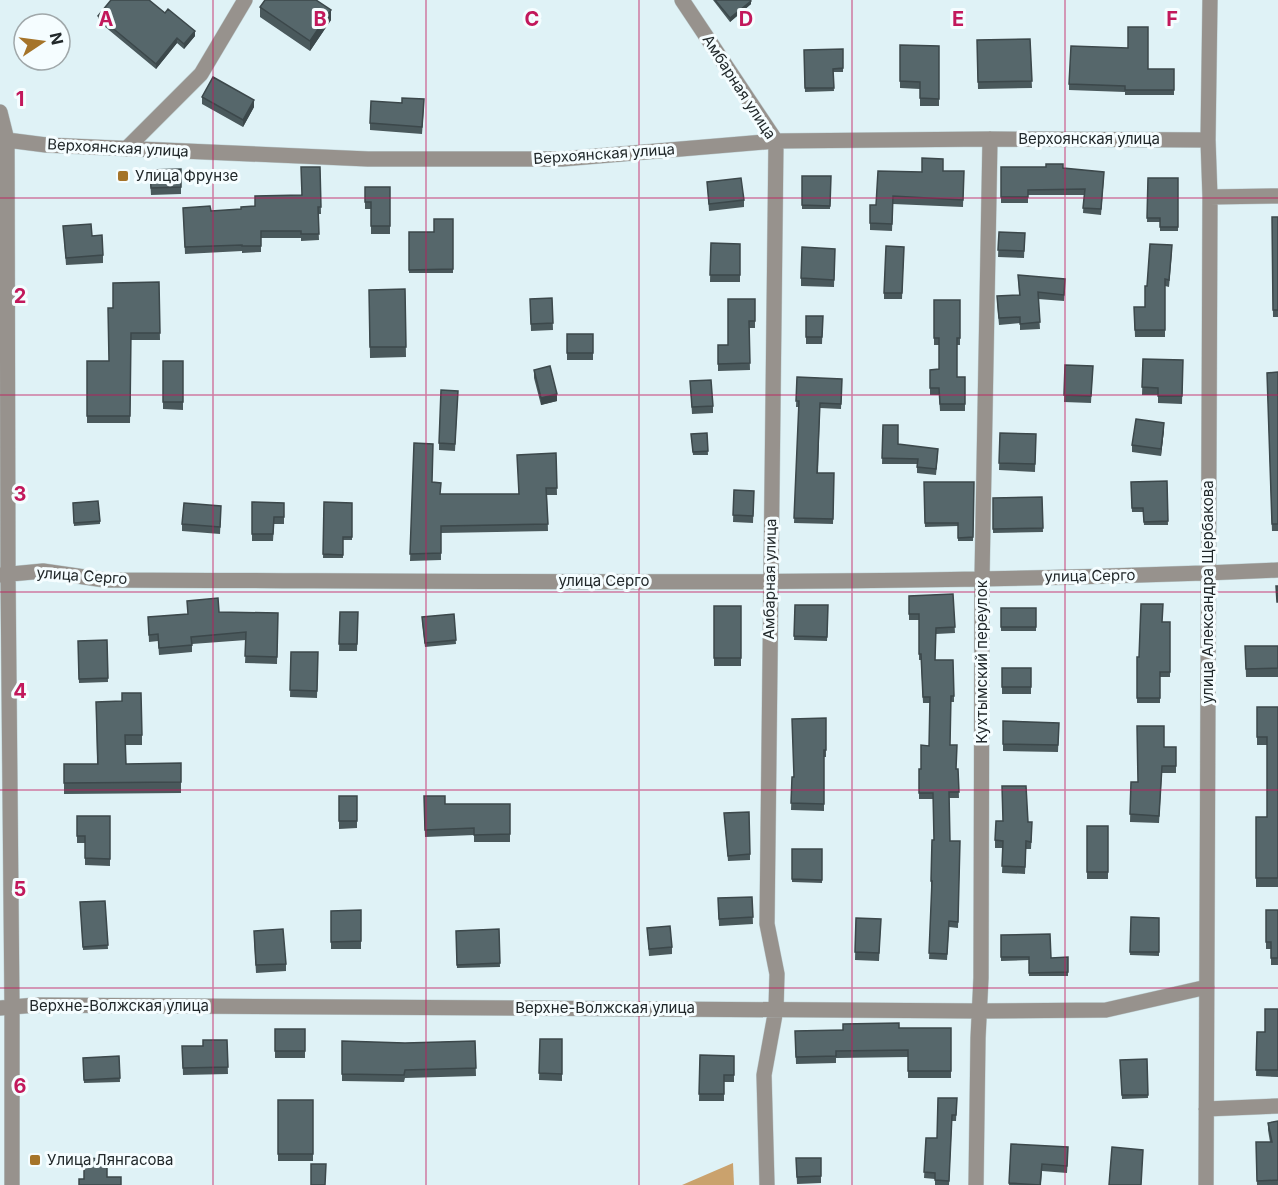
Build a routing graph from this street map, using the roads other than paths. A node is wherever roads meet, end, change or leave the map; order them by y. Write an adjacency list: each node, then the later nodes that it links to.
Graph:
1 (245, 0): 9 (street)
2 (682, 0): 8 (street, Амбарная улица)
3 (1210, 0): 7 (street, улица Александра Щербакова)
4 (0, 112): 6 (street)
5 (990, 139): 7 (street, Верхоянская улица); 8 (street, Верхоянская улица); 15 (street, Кухтымский переулок)
6 (3, 140): 9 (street, Верхоянская улица); 14 (street)
7 (1208, 140): 11 (street, улица Александра Щербакова)
8 (776, 141): 9 (street, Верхоянская улица); 16 (street, Амбарная улица)
9 (126, 149)
10 (1278, 196): 11 (street)
11 (1210, 197): 13 (street, улица Александра Щербакова)
12 (1278, 570): 13 (street, улица Серго)
13 (1209, 573): 15 (street, улица Серго); 17 (street, улица Александра Щербакова)
14 (4, 575): 16 (street, улица Серго); 18 (street)
15 (982, 578): 16 (street, улица Серго); 20 (street, Кухтымский переулок)
16 (770, 581): 19 (street, Амбарная улица)
17 (1207, 987): 20 (street, Верхне-Волжская улица); 22 (street, улица Александра Щербакова)
18 (6, 1008): 19 (street, Верхне-Волжская улица); 23 (street)
19 (776, 1009): 20 (street, Верхне-Волжская улица); 24 (street, Амбарная улица)
20 (979, 1011): 25 (street, Кухтымский переулок)
21 (1278, 1106): 22 (street)
22 (1206, 1109): 26 (street, улица Александра Щербакова)
23 (12, 1185)
24 (767, 1185)
25 (976, 1185)
26 (1206, 1185)

